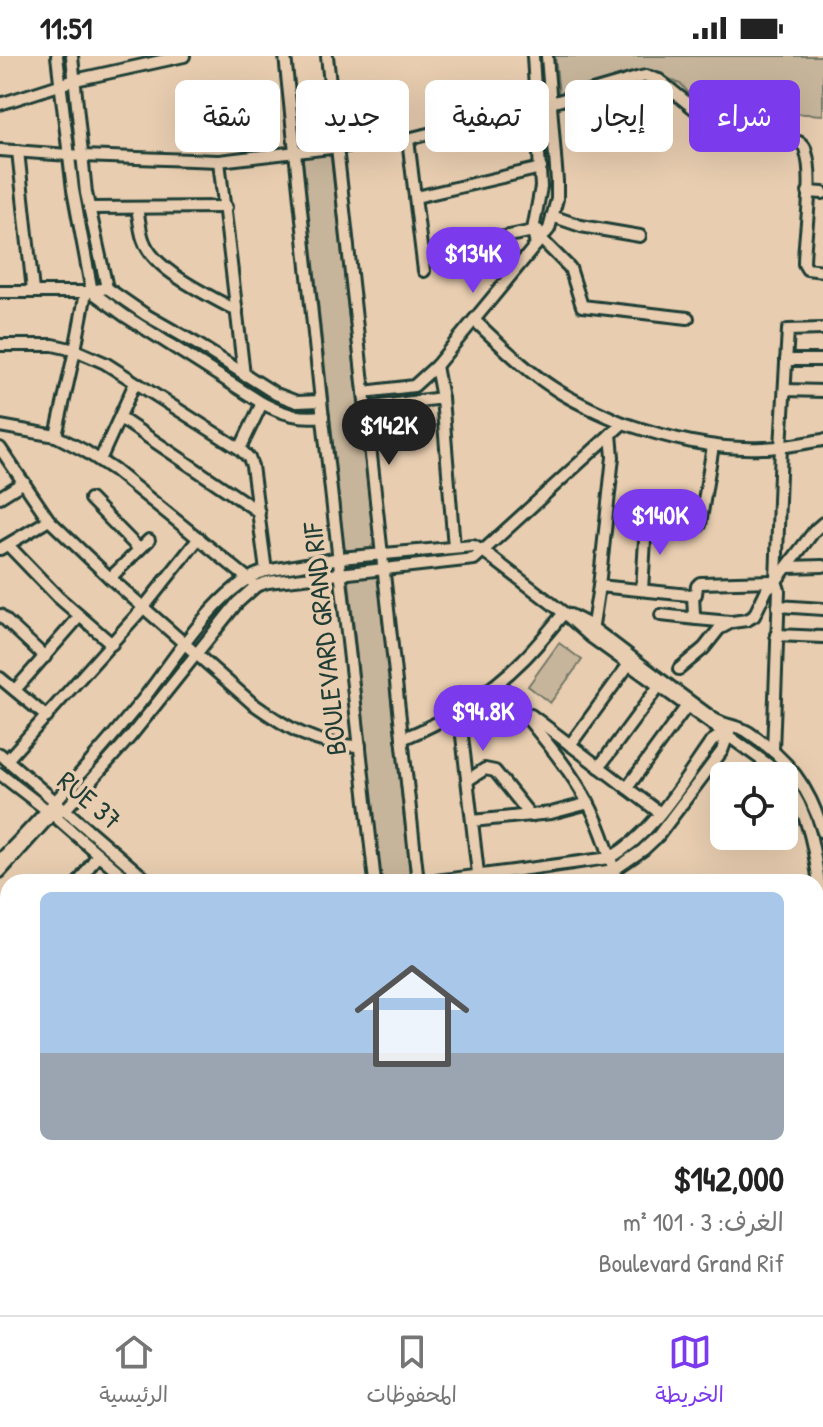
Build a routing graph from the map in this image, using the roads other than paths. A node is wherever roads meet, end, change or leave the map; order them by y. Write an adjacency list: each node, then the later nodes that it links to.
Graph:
1 (57, 56): 11 (street)
2 (72, 56): 8 (street)
3 (184, 56): 8 (street)
4 (285, 56): 17 (street, BOULEVARD GRAND RIF)
5 (327, 56): 9 (street)
6 (533, 56): 10 (street)
7 (547, 56): 12 (street)
8 (75, 80): 11 (street); 21 (street)
9 (329, 80)
10 (535, 80)
11 (60, 85): 13 (street); 20 (street)
12 (551, 103): 24 (street); 30 (street)
13 (0, 104)
14 (409, 146): 26 (street)
15 (0, 150): 16 (street)
16 (18, 151): 20 (street); 37 (street)
17 (296, 152): 22 (street); 55 (street, BOULEVARD GRAND RIF)
18 (336, 152): 53 (street)
19 (540, 152): 23 (street)
20 (69, 155): 21 (street); 39 (street)
21 (82, 156): 22 (street); 28 (street)
22 (219, 161): 27 (street)
23 (541, 168): 26 (street); 32 (street)
24 (808, 192): 25 (street); 35 (street)
25 (823, 193)
26 (416, 197): 33 (street)
27 (226, 207): 29 (street); 40 (street)
28 (89, 208): 29 (street); 36 (street)
29 (137, 208): 40 (street)
30 (552, 216): 31 (street); 32 (street)
31 (640, 236)
32 (537, 238): 33 (street); 41 (street); 42 (street)
33 (423, 254): 34 (street)
34 (424, 271)
35 (823, 271)
36 (107, 288): 39 (street); 49 (street)
37 (33, 291): 38 (street); 39 (street)
38 (0, 292)
39 (89, 292): 45 (street); 56 (street)
40 (237, 311): 49 (street)
41 (688, 318)
42 (474, 320): 48 (street); 60 (street)
43 (823, 329): 46 (street)
44 (0, 345): 45 (street)
45 (75, 350): 50 (street); 63 (street)
46 (786, 360): 47 (street); 51 (street)
47 (823, 360)
48 (436, 366): 53 (street); 54 (street)
49 (244, 375): 55 (street)
50 (135, 383): 59 (street); 68 (street)
51 (785, 390): 52 (street); 66 (street)
52 (823, 391)
53 (364, 392): 57 (street)
54 (442, 398): 57 (street); 81 (street)
55 (321, 401): 58 (street, BOULEVARD GRAND RIF)
56 (262, 403): 58 (street); 68 (street)
57 (366, 408): 84 (street)
58 (323, 416): 85 (street, BOULEVARD GRAND RIF)
59 (120, 418): 69 (street); 73 (street)
60 (623, 423): 62 (street); 65 (street)
61 (0, 426): 63 (street)
62 (611, 434): 83 (street); 94 (street)
63 (56, 436): 69 (street)
64 (823, 440): 66 (street)
65 (713, 446): 66 (street); 77 (street)
66 (781, 447): 92 (street)
67 (0, 448): 70 (street)
68 (240, 449): 73 (street)
69 (100, 460): 78 (street)
70 (24, 482): 71 (street); 74 (street)
71 (0, 497)
72 (90, 499): 82 (street)
73 (259, 512): 89 (street)
74 (49, 520): 80 (street); 91 (street)
75 (646, 523): 95 (street)
76 (823, 523): 87 (street)
77 (700, 525)
78 (199, 538): 93 (street); 98 (street)
79 (149, 540): 82 (street)
80 (4, 547): 103 (street)
81 (454, 547): 83 (street); 84 (street)
82 (139, 549): 91 (street)
83 (483, 551): 88 (street); 100 (street)
84 (381, 554): 85 (street); 88 (street)
85 (340, 558): 89 (street); 90 (street, BOULEVARD GRAND RIF)
86 (823, 566): 87 (street)
87 (787, 567): 92 (street)
88 (382, 568): 90 (street); 124 (street)
89 (266, 571): 93 (street)
90 (341, 572): 93 (street); 126 (street, BOULEVARD GRAND RIF)
91 (110, 578): 98 (street)
92 (776, 581): 96 (street); 97 (street); 105 (street); 127 (street)
93 (252, 582): 109 (street); 111 (street)
94 (599, 586): 95 (street); 106 (street)
95 (642, 590): 96 (street)
96 (693, 595): 104 (street)
97 (778, 606): 99 (street); 107 (street)
98 (144, 607): 109 (street); 110 (street)
99 (823, 609)
100 (564, 613): 106 (street); 116 (street)
101 (0, 615): 112 (street)
102 (661, 615): 104 (street)
103 (79, 617): 110 (street); 112 (street)
104 (697, 619): 105 (street)
105 (732, 622): 114 (street)
106 (592, 632): 113 (street)
107 (776, 635): 108 (street); 127 (street)
108 (823, 637)
109 (185, 643): 111 (street); 134 (street)
110 (112, 644): 122 (street)
111 (196, 652): 126 (street); 137 (street)
112 (45, 657): 118 (street)
113 (631, 662): 117 (street); 125 (street)
114 (679, 669)
115 (0, 678): 118 (street)
116 (499, 682): 119 (street); 121 (street)
117 (661, 684): 120 (street); 130 (street)
118 (15, 690): 122 (street)
119 (514, 702): 125 (street); 135 (street)
120 (688, 704): 123 (street); 133 (street)
121 (459, 710): 124 (street); 132 (street)
122 (47, 717): 128 (street)
123 (729, 731): 127 (street); 129 (street); 139 (street); 146 (street)
124 (402, 739): 152 (street)
125 (570, 745): 130 (street)
126 (360, 746): 151 (street, BOULEVARD GRAND RIF)
127 (768, 748): 142 (street)
128 (4, 757): 134 (street, RUE 37)
129 (764, 762)
130 (599, 767): 133 (street)
131 (0, 774): 138 (street, RUE 37)
132 (468, 780): 140 (street); 141 (street)
133 (627, 788): 139 (street)
134 (54, 801): 137 (street, RUE 37); 138 (street)
135 (589, 803): 140 (street); 144 (street)
136 (798, 803): 157 (street)
137 (65, 810): 138 (street); 150 (street, RUE 37)
138 (49, 812): 143 (street, RUE 37); 145 (street); 147 (street)
139 (660, 813): 144 (street)
140 (531, 816): 141 (street)
141 (472, 821): 153 (street)
142 (823, 832)
143 (98, 854): 148 (street); 149 (street, RUE 37)
144 (610, 858): 146 (street); 154 (street)
145 (0, 860)
146 (614, 870): 155 (street); 156 (street)
147 (0, 872)
148 (84, 874)
149 (121, 874)
150 (140, 874)
151 (374, 874)
152 (417, 874)
153 (478, 874)
154 (510, 874)
155 (588, 874)
156 (615, 874)
157 (816, 874)

